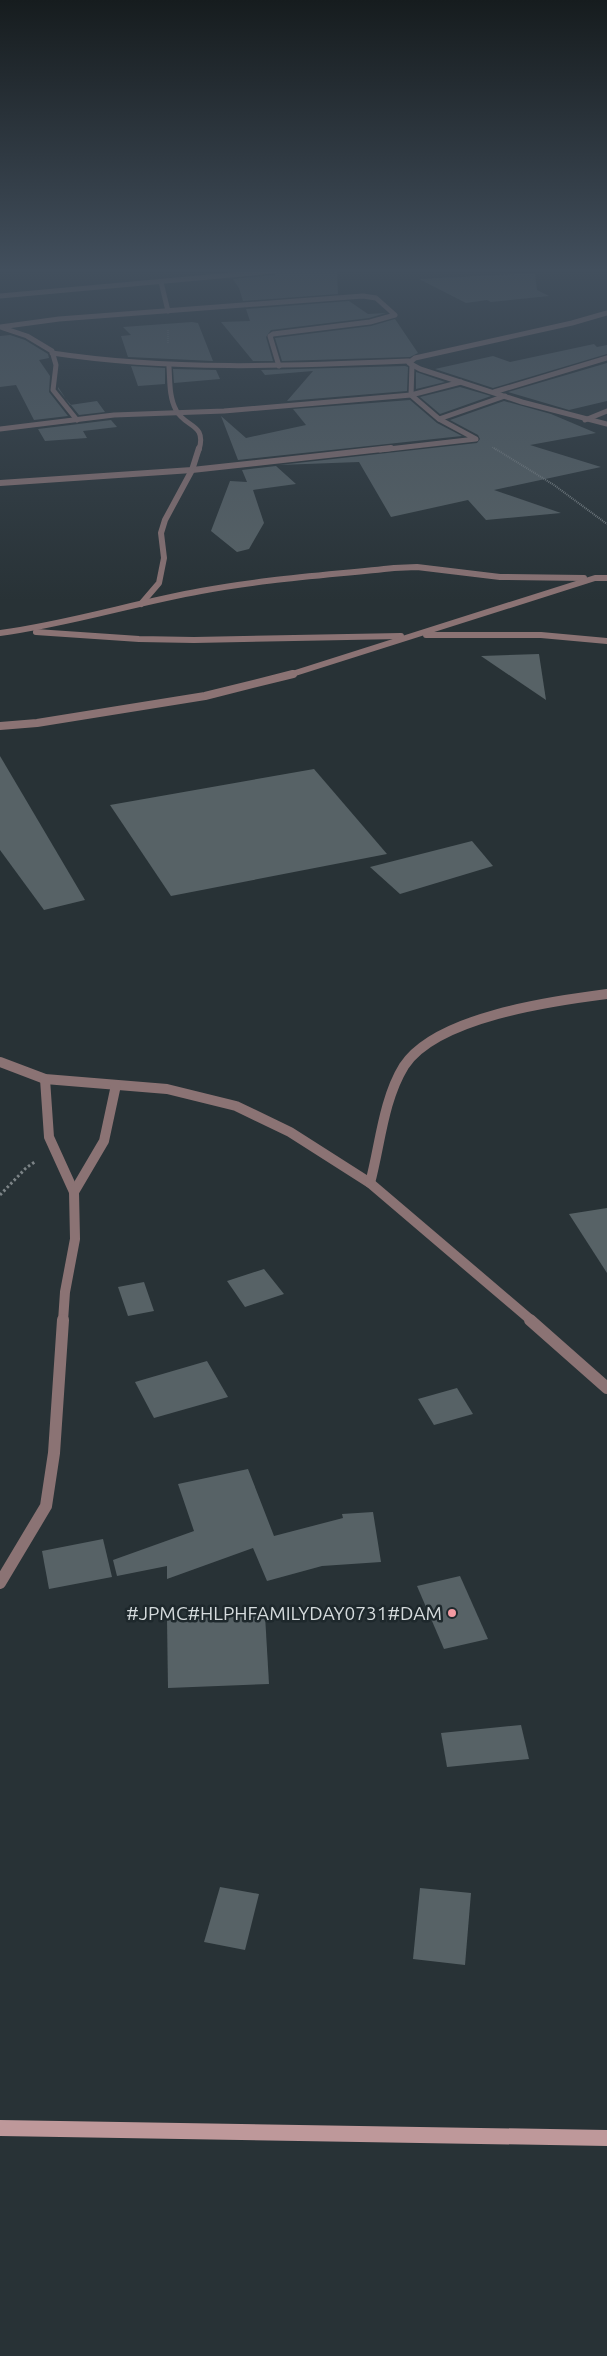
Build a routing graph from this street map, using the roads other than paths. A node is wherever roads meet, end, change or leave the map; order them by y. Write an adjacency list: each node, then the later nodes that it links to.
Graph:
1 (54, 381): 12 (street)
2 (170, 381): 10 (street)
3 (411, 381): 7 (street)
4 (531, 381): 6 (street)
5 (461, 382): 6 (street); 7 (street)
6 (494, 392): 8 (street)
7 (411, 395): 10 (street); 11 (street)
8 (504, 396): 11 (street); 13 (street)
9 (607, 411): 13 (street)
10 (179, 414): 12 (street); 16 (street)
11 (439, 419): 16 (street)
12 (77, 420): 15 (street)
13 (585, 420): 14 (street)
14 (607, 424)
15 (0, 429)
16 (192, 470): 17 (street); 21 (street)
17 (0, 482)
18 (607, 573): 19 (street)
19 (594, 578): 20 (street); 21 (street); 24 (street)
20 (607, 578)
21 (140, 605): 22 (street)
22 (19, 631): 23 (street); 24 (street)
23 (0, 633)
24 (415, 635): 25 (street); 26 (street)
25 (607, 641)
26 (0, 726)
27 (607, 994): 31 (street)
28 (0, 1062): 29 (street)
29 (45, 1079): 30 (street); 32 (street)
30 (116, 1085): 31 (street); 32 (street)
31 (370, 1183): 33 (street)
32 (74, 1192): 34 (street)
33 (607, 1388)
34 (0, 1583)
35 (0, 2128): 36 (street)
36 (607, 2138)

